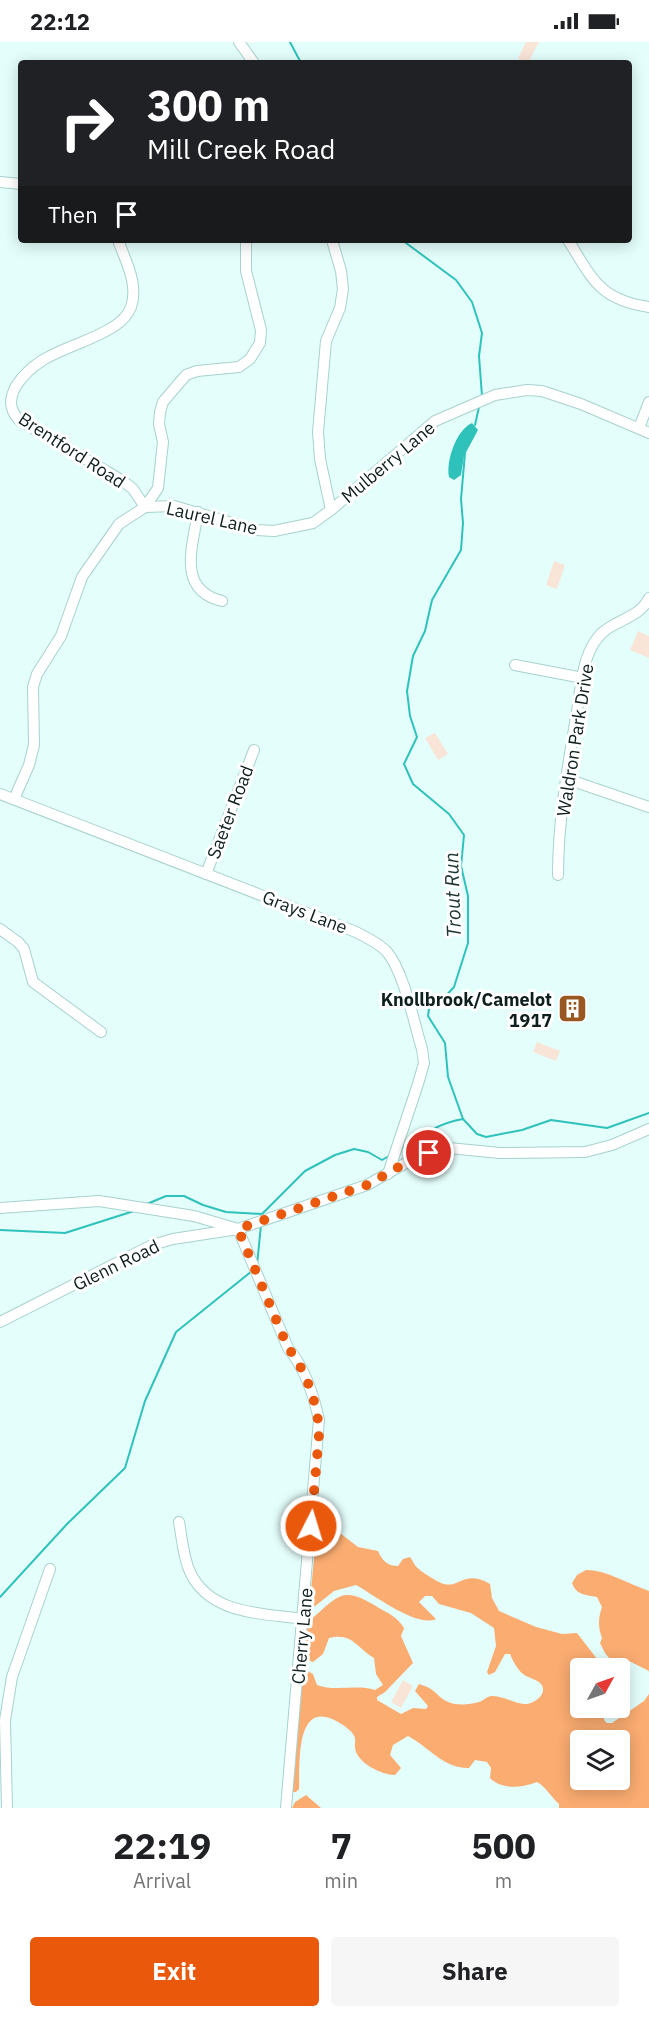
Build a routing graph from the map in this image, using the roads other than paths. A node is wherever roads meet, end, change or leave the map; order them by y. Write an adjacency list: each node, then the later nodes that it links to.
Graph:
1 (238, 42): 2 (street)
2 (252, 60)
3 (0, 182): 4 (street)
4 (18, 184)
5 (119, 243): 12 (street, Brentford Road)
6 (246, 243): 12 (street)
7 (333, 243): 13 (street)
8 (570, 243): 9 (street)
9 (649, 307)
10 (649, 402): 11 (street)
11 (644, 430): 13 (street, Mulberry Lane)
12 (145, 507): 14 (street, Laurel Lane); 22 (street, Laurel Lane)
13 (331, 510): 14 (street, Laurel Lane)
14 (198, 512): 16 (street)
15 (649, 598): 18 (street, Waldron Park Drive)
16 (222, 601)
17 (515, 665): 18 (street)
18 (583, 678): 20 (street, Waldron Park Drive)
19 (254, 750): 24 (street, Saeter Road)
20 (567, 779): 23 (street); 25 (street, Waldron Park Drive)
21 (0, 794): 22 (street, Grays Lane)
22 (14, 799): 24 (street, Grays Lane)
23 (649, 807)
24 (206, 874): 29 (street, Grays Lane)
25 (558, 876)
26 (0, 929): 27 (street)
27 (101, 1032)
28 (649, 1129): 29 (street, Glenn Road)
29 (388, 1174): 31 (street, Glenn Road)
30 (0, 1208): 31 (street)
31 (238, 1229): 32 (street, Glenn Road); 35 (street, Cherry Lane)
32 (0, 1322)
33 (178, 1522): 35 (street)
34 (50, 1569): 36 (street)
35 (303, 1619): 37 (street, Cherry Lane)
36 (7, 1808)
37 (286, 1808)

